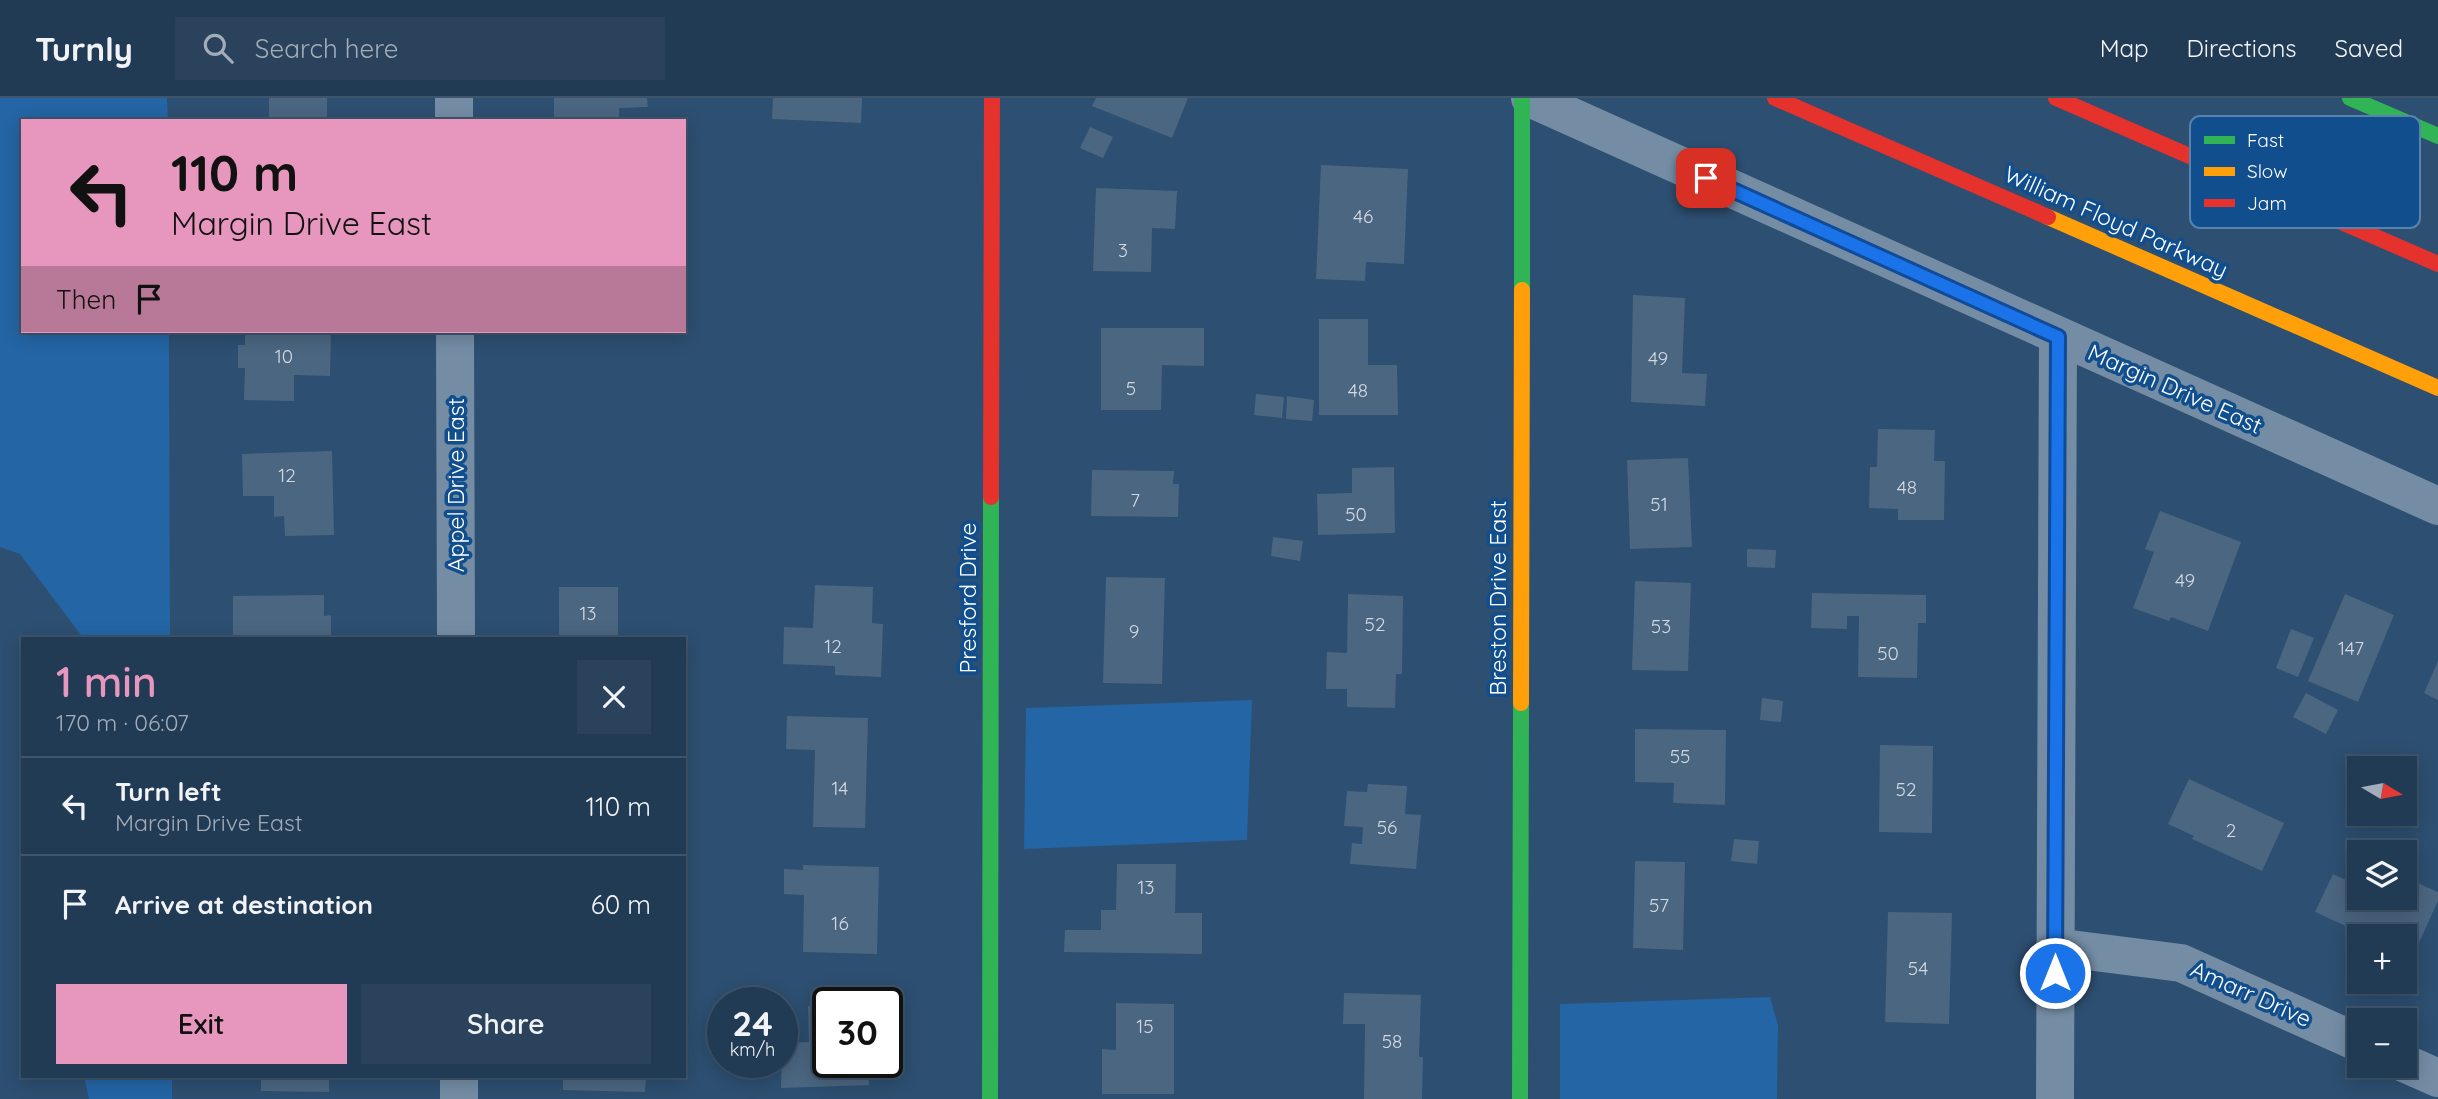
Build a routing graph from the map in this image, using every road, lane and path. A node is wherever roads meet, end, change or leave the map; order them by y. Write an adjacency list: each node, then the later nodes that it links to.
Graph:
1 (454, 98): 9 (street)
2 (992, 98): 26 (main road, Presford Drive)
3 (1522, 98): 27 (main road, Breston Drive East)
4 (1530, 98): 16 (street, Margin Drive East)
5 (1776, 98): 17 (main road, William Floyd Parkway)
6 (2056, 98): 12 (main road)
7 (2350, 98): 8 (main road)
8 (2392, 116)
9 (454, 119)
10 (2420, 128): 11 (main road)
11 (2438, 136)
12 (2190, 156)
13 (2355, 228): 14 (main road)
14 (2438, 264)
15 (455, 333): 19 (street, Appel Drive East)
16 (2058, 337): 18 (street, Margin Drive East); 20 (street)
17 (2438, 388)
18 (2438, 506)
19 (456, 637)
20 (2056, 947): 21 (street, Amarr Drive); 28 (street)
21 (2347, 1038)
22 (2417, 1069): 24 (street)
23 (459, 1078): 25 (street)
24 (2438, 1078)
25 (459, 1099)
26 (989, 1099)
27 (1520, 1099)
28 (2055, 1099)

